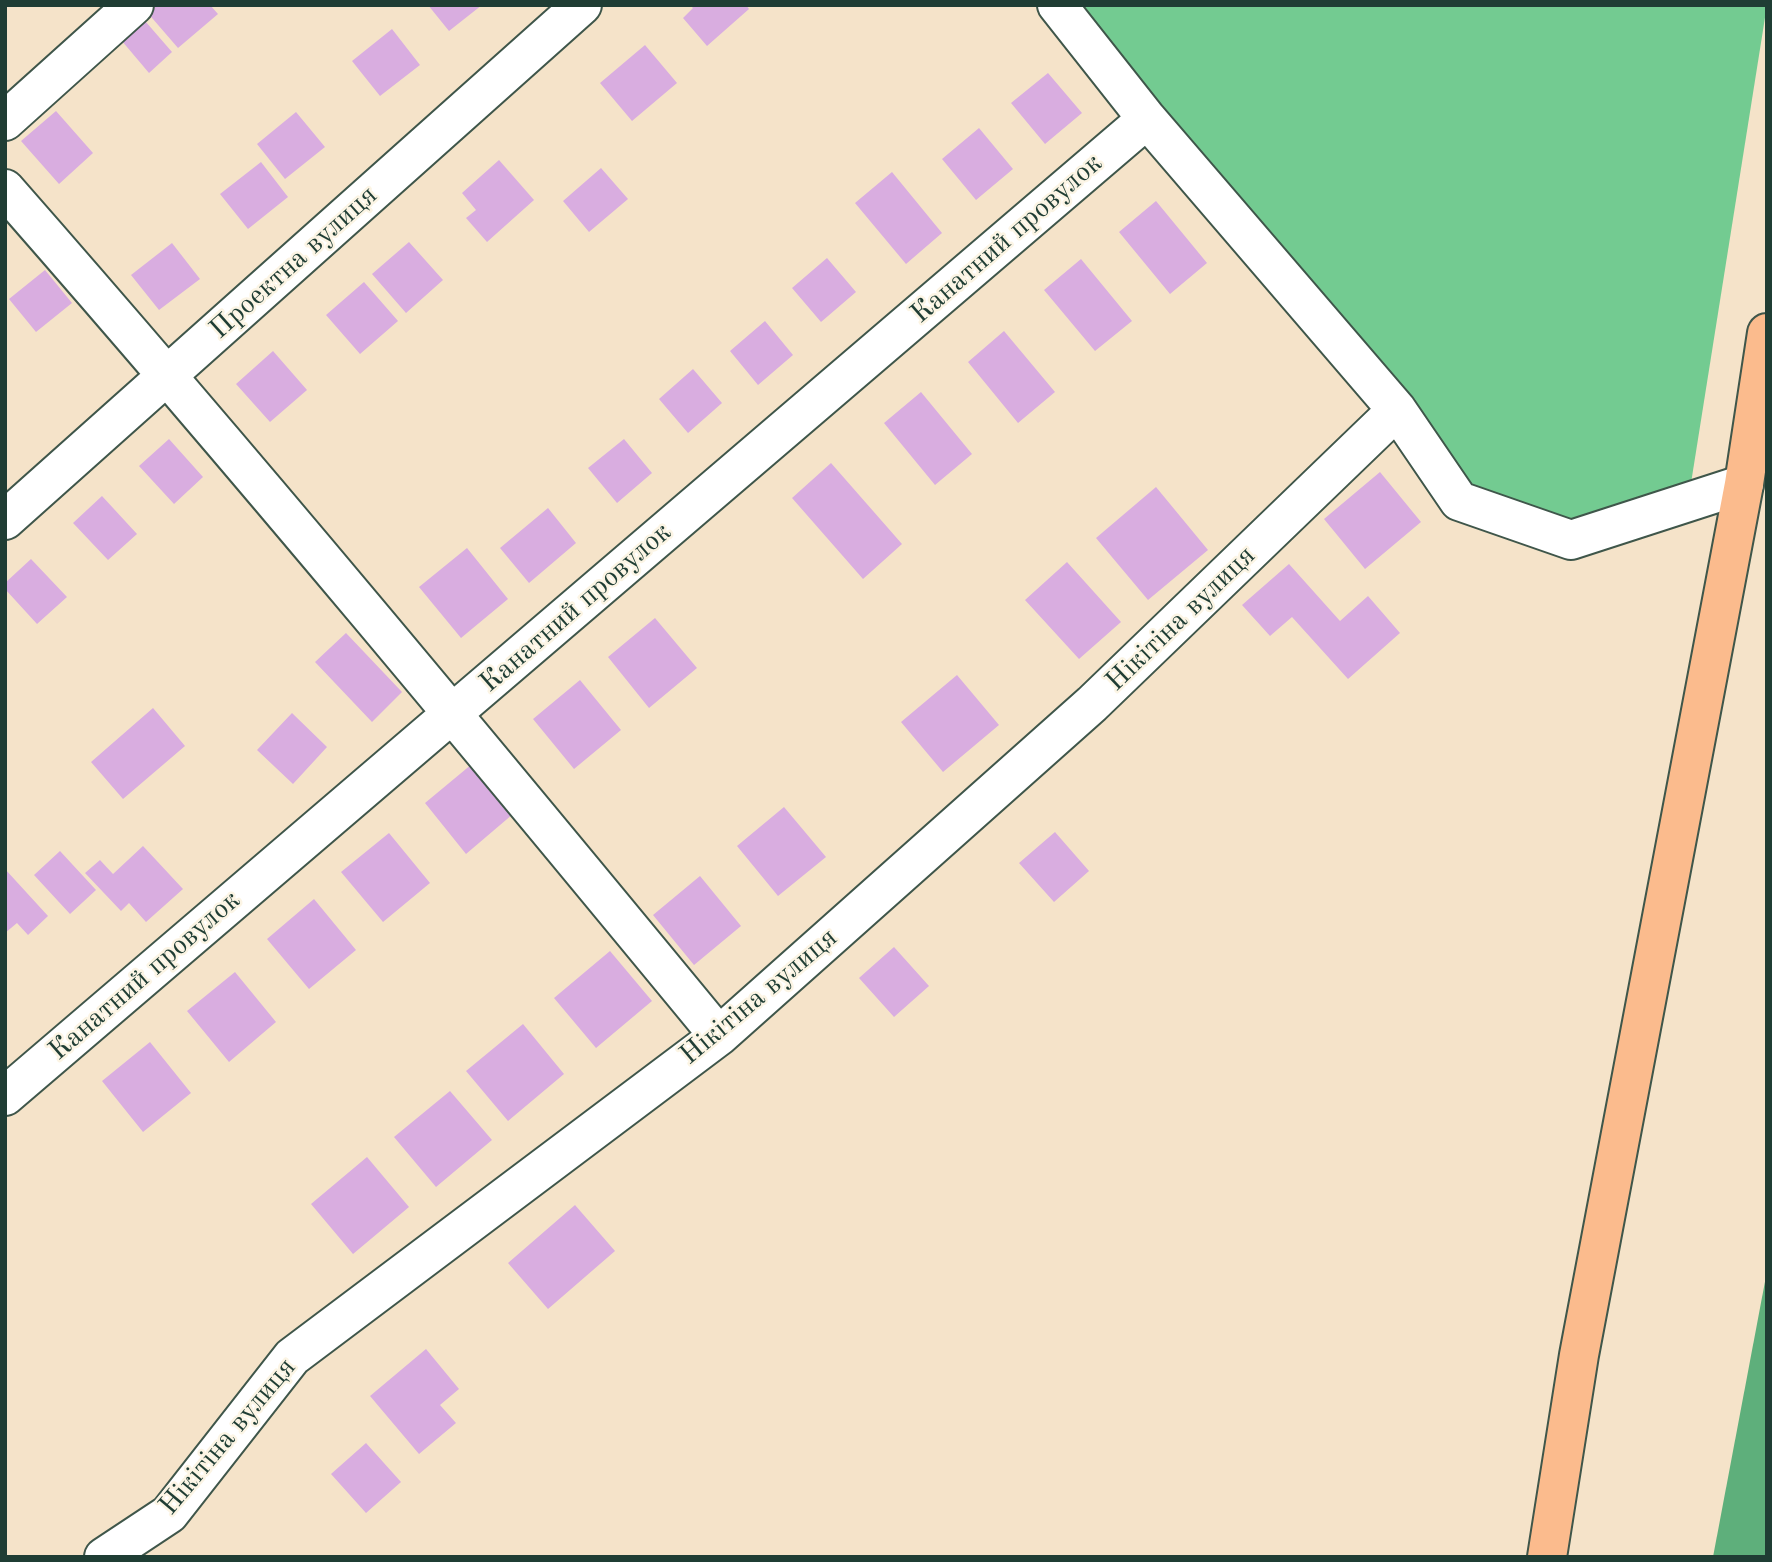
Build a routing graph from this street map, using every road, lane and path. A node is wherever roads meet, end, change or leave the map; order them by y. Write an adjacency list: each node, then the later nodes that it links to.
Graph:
1 (134, 5): 5 (street)
2 (582, 5): 8 (street, Проектна вулиця)
3 (1057, 5): 4 (street)
4 (1147, 119): 9 (street); 12 (street, Канатний провулок)
5 (5, 121)
6 (5, 189): 8 (street)
7 (1767, 333): 10 (main road)
8 (169, 375): 11 (street, Проектна вулиця); 12 (street)
9 (1397, 410): 10 (street); 13 (street, Нікітіна вулиця)
10 (1744, 484): 16 (main road)
11 (5, 520)
12 (452, 713): 13 (street); 14 (street, Канатний провулок)
13 (719, 1036): 15 (street, Нікітіна вулиця)
14 (5, 1096)
15 (104, 1557)
16 (1547, 1557)

